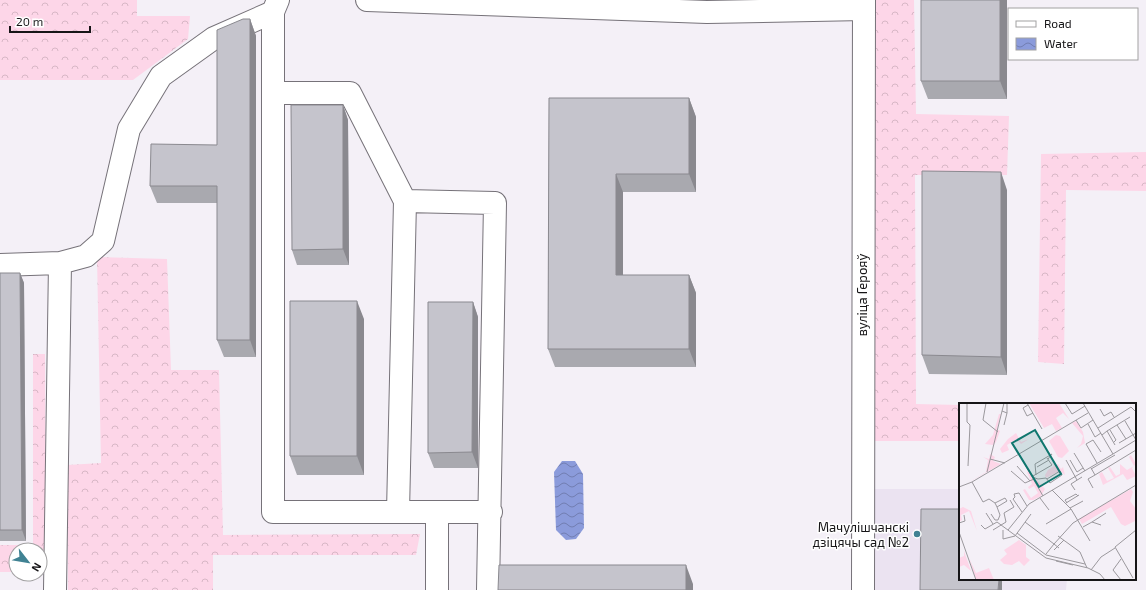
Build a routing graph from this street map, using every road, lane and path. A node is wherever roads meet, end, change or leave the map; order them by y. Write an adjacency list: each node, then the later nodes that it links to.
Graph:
1 (367, 0): 2 (street)
2 (864, 5): 14 (street, вуліца Герояў)
3 (275, 6): 4 (street); 6 (street)
4 (273, 93): 5 (street); 8 (street)
5 (405, 201): 8 (street); 10 (street)
6 (60, 264): 7 (street); 11 (street)
7 (0, 265)
8 (398, 512): 9 (street)
9 (437, 512): 10 (street); 12 (street)
10 (491, 512): 13 (street)
11 (55, 590)
12 (437, 590)
13 (488, 590)
14 (862, 590)

